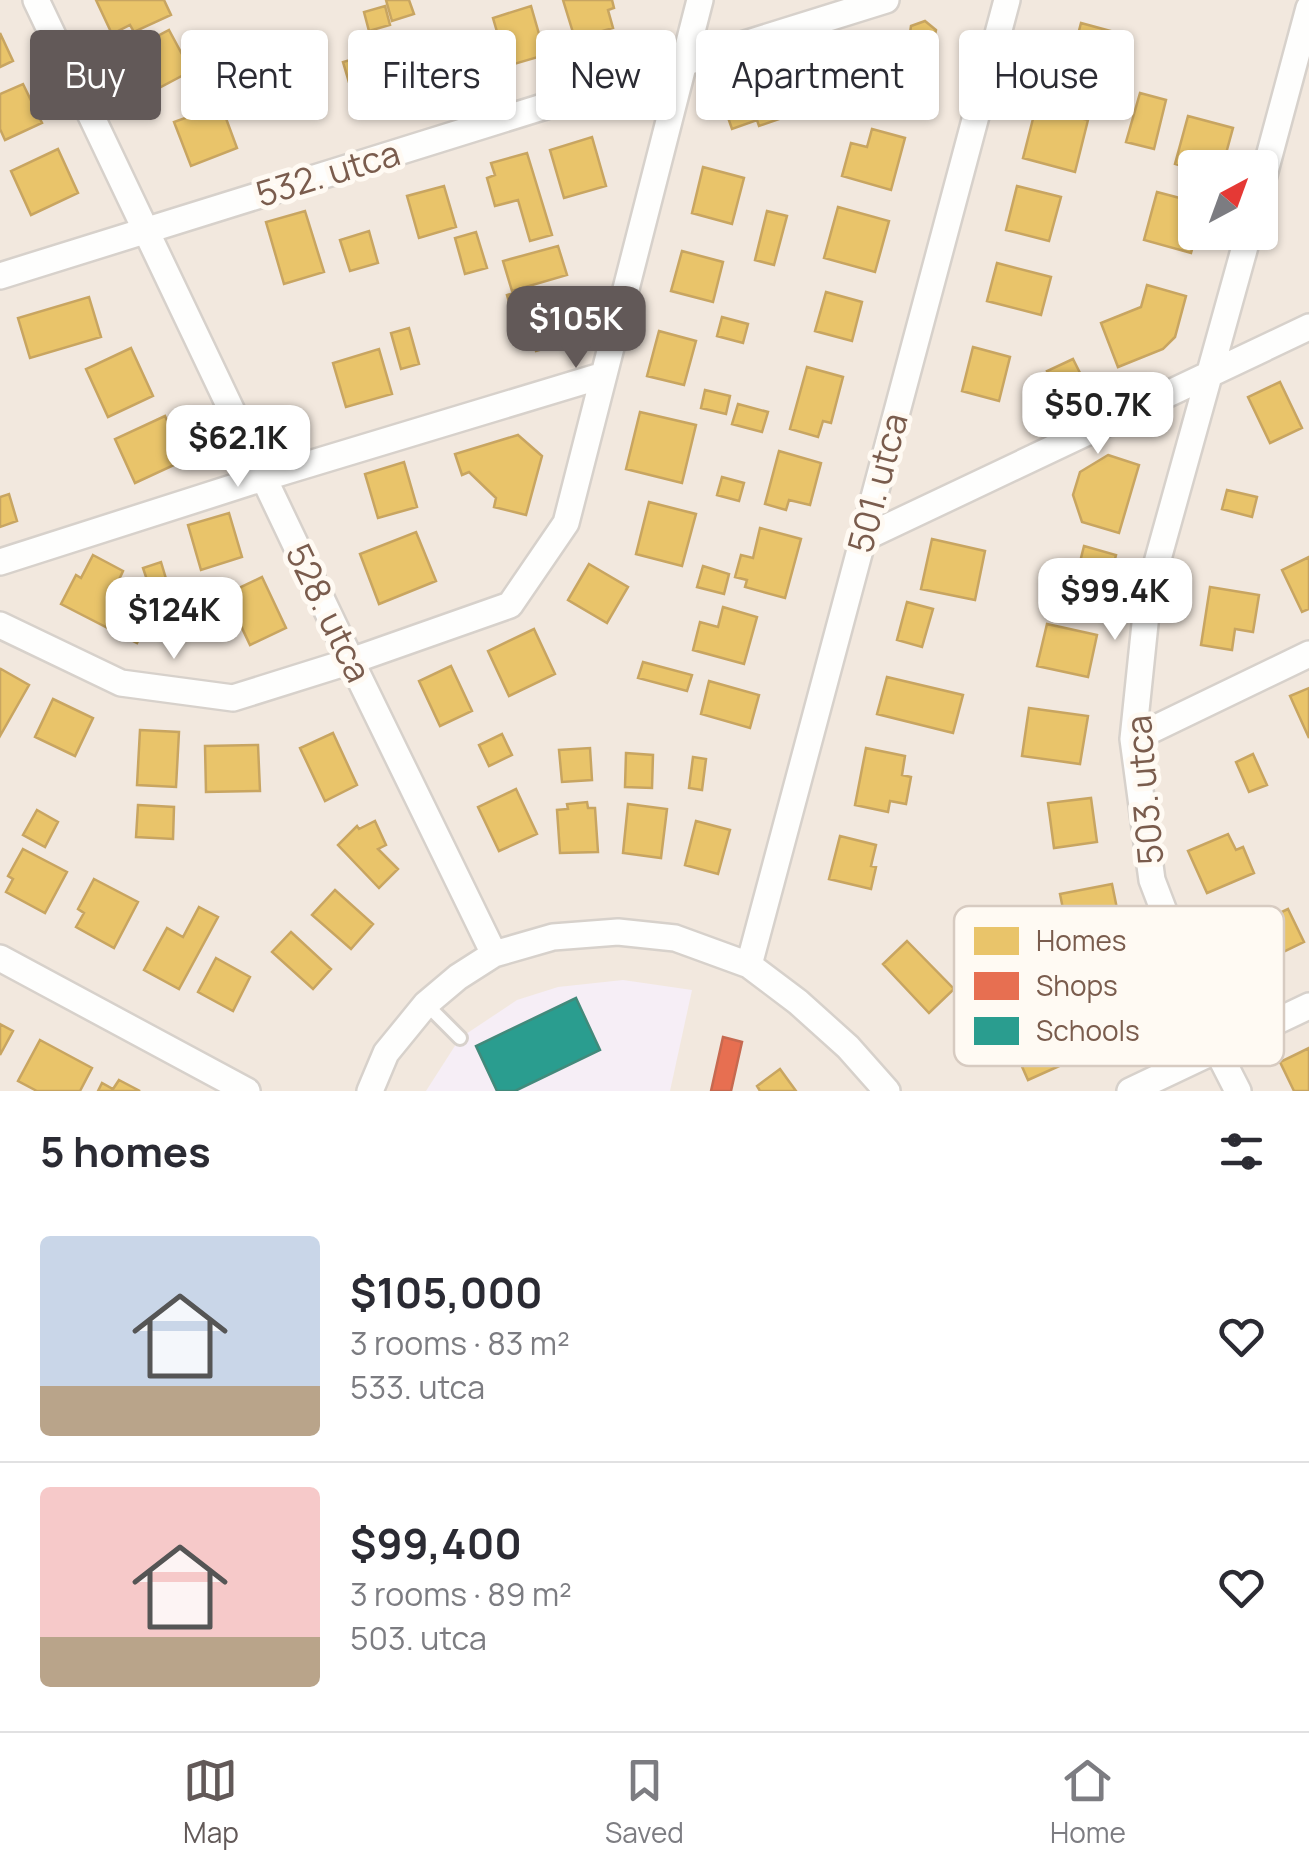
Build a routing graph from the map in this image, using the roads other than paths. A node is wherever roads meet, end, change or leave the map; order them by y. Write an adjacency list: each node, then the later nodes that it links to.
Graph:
1 (36, 0): 8 (street, 528. utca)
2 (700, 0): 6 (street)
3 (886, 0): 6 (street, 532. utca)
4 (1007, 0): 15 (street, 501. utca)
5 (1309, 8): 7 (street)
6 (684, 62): 8 (street, 532. utca); 13 (street)
7 (1271, 150)
8 (147, 230): 10 (street, 532. utca); 14 (street, 528. utca)
9 (1244, 250): 12 (street, 503. utca)
10 (0, 276)
11 (1309, 328): 12 (street)
12 (1211, 374): 15 (street); 20 (street, 503. utca)
13 (604, 375): 14 (street); 19 (street)
14 (263, 478): 16 (street); 19 (street, 528. utca)
15 (864, 538): 24 (street, 501. utca)
16 (0, 562)
17 (0, 625): 19 (street)
18 (1309, 654): 20 (street)
19 (350, 662): 22 (street, 528. utca)
20 (1133, 739): 21 (street, 503. utca)
21 (1162, 906)
22 (494, 954): 24 (street); 25 (street)
23 (0, 958): 31 (street)
24 (749, 965): 33 (street)
25 (426, 1004): 28 (lane); 32 (street)
26 (1309, 1006): 27 (street)
27 (1284, 1018)
28 (460, 1038)
29 (1183, 1066): 34 (street)
30 (1225, 1066): 35 (street, 503. utca)
31 (247, 1091)
32 (370, 1091)
33 (888, 1091)
34 (1130, 1091)
35 (1238, 1091)

